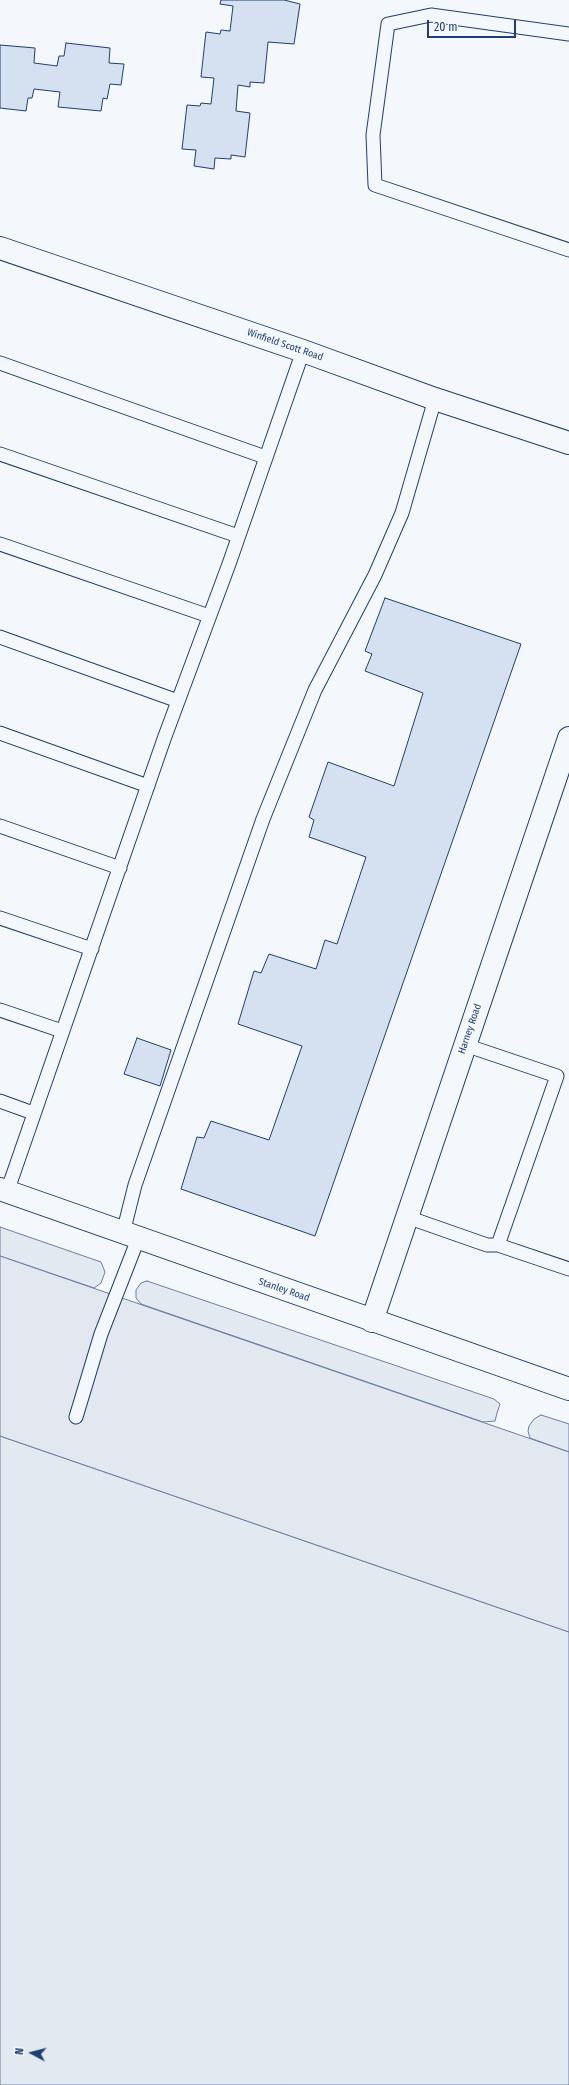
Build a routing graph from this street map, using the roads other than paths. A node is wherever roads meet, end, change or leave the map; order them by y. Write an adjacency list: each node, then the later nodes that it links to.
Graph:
1 (569, 34): 3 (lane)
2 (0, 248): 4 (street, Winfield Scott Road)
3 (569, 250)
4 (303, 351): 6 (street, Winfield Scott Road); 9 (lane)
5 (0, 363): 9 (lane)
6 (435, 399): 7 (street, Winfield Scott Road); 30 (lane)
7 (569, 443)
8 (0, 454): 10 (lane)
9 (265, 457): 10 (lane)
10 (238, 536): 12 (lane)
11 (0, 544): 12 (lane)
12 (209, 616): 14 (lane)
13 (0, 637): 14 (lane)
14 (178, 701): 17 (lane)
15 (0, 733): 17 (lane)
16 (569, 738): 24 (street, Harney Road)
17 (148, 786): 19 (lane)
18 (0, 826): 19 (lane)
19 (120, 868): 21 (lane)
20 (0, 918): 21 (lane)
21 (92, 949): 23 (lane)
22 (0, 1010): 23 (lane)
23 (62, 1031): 27 (lane)
24 (465, 1045): 25 (lane); 29 (street, Harney Road)
25 (563, 1075): 31 (lane)
26 (0, 1101): 27 (lane)
27 (33, 1113): 28 (lane)
28 (3, 1190): 30 (street, Stanley Road)
29 (407, 1217): 31 (lane); 33 (street, Harney Road)
30 (130, 1236): 33 (street, Stanley Road); 35 (lane)
31 (498, 1245): 32 (lane)
32 (569, 1269)
33 (372, 1321): 34 (street, Stanley Road)
34 (569, 1389)
35 (76, 1417)

